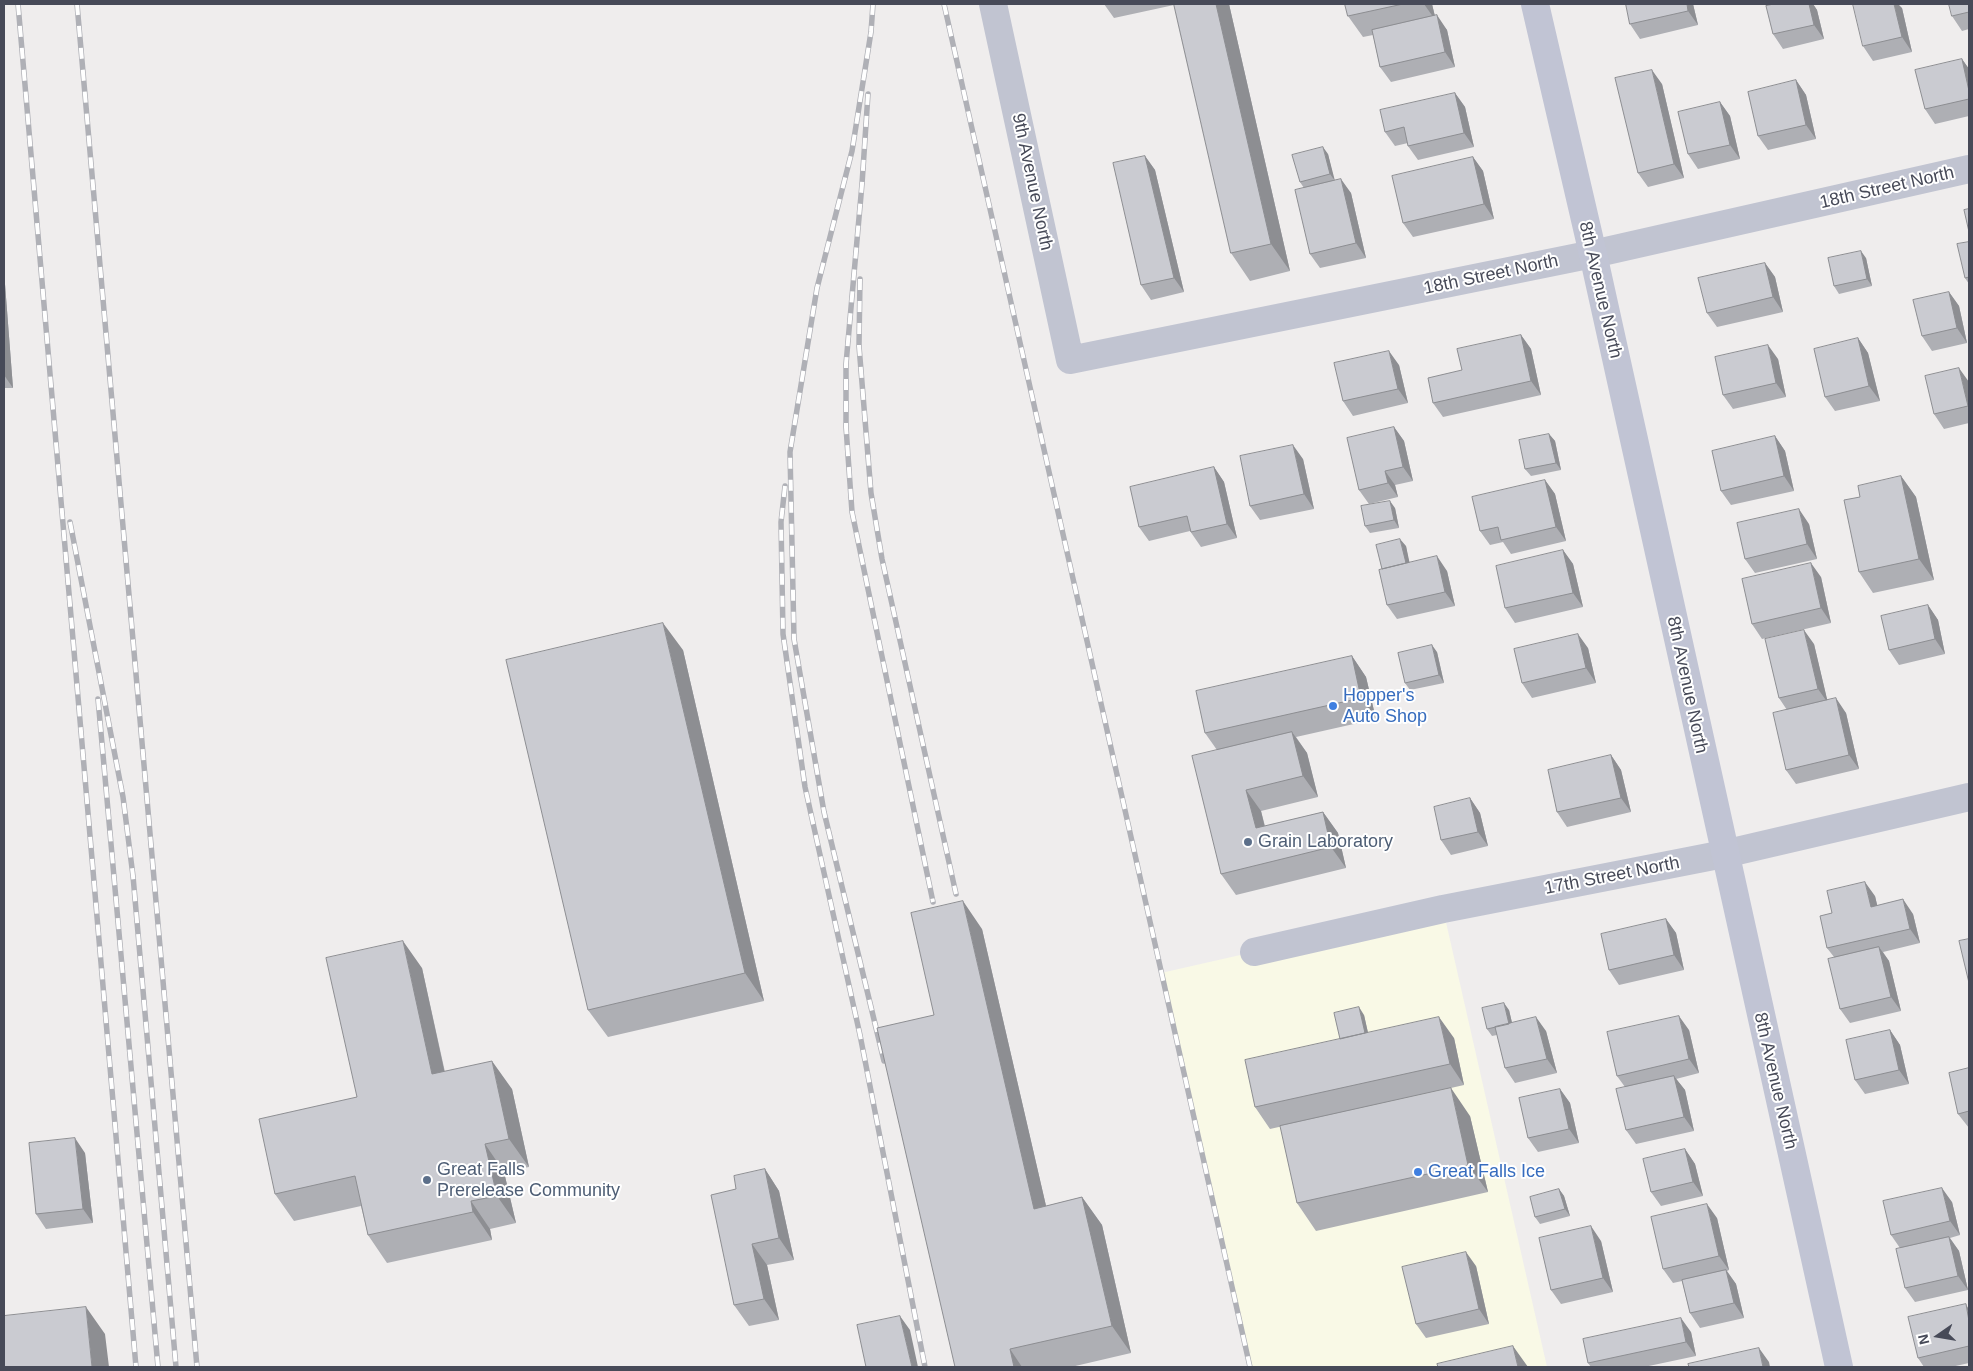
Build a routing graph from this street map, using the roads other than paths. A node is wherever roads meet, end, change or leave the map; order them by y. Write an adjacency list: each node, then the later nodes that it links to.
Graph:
1 (993, 4): 5 (street, 9th Avenue North)
2 (1535, 4): 4 (street, 8th Avenue North)
3 (1969, 169): 4 (street, 18th Street North)
4 (1593, 254): 5 (street, 18th Street North); 7 (street, 8th Avenue North)
5 (1070, 360)
6 (1969, 797): 7 (street, 17th Street North)
7 (1724, 854): 8 (street, 17th Street North); 9 (street, 8th Avenue North)
8 (1254, 952)
9 (1839, 1367)

